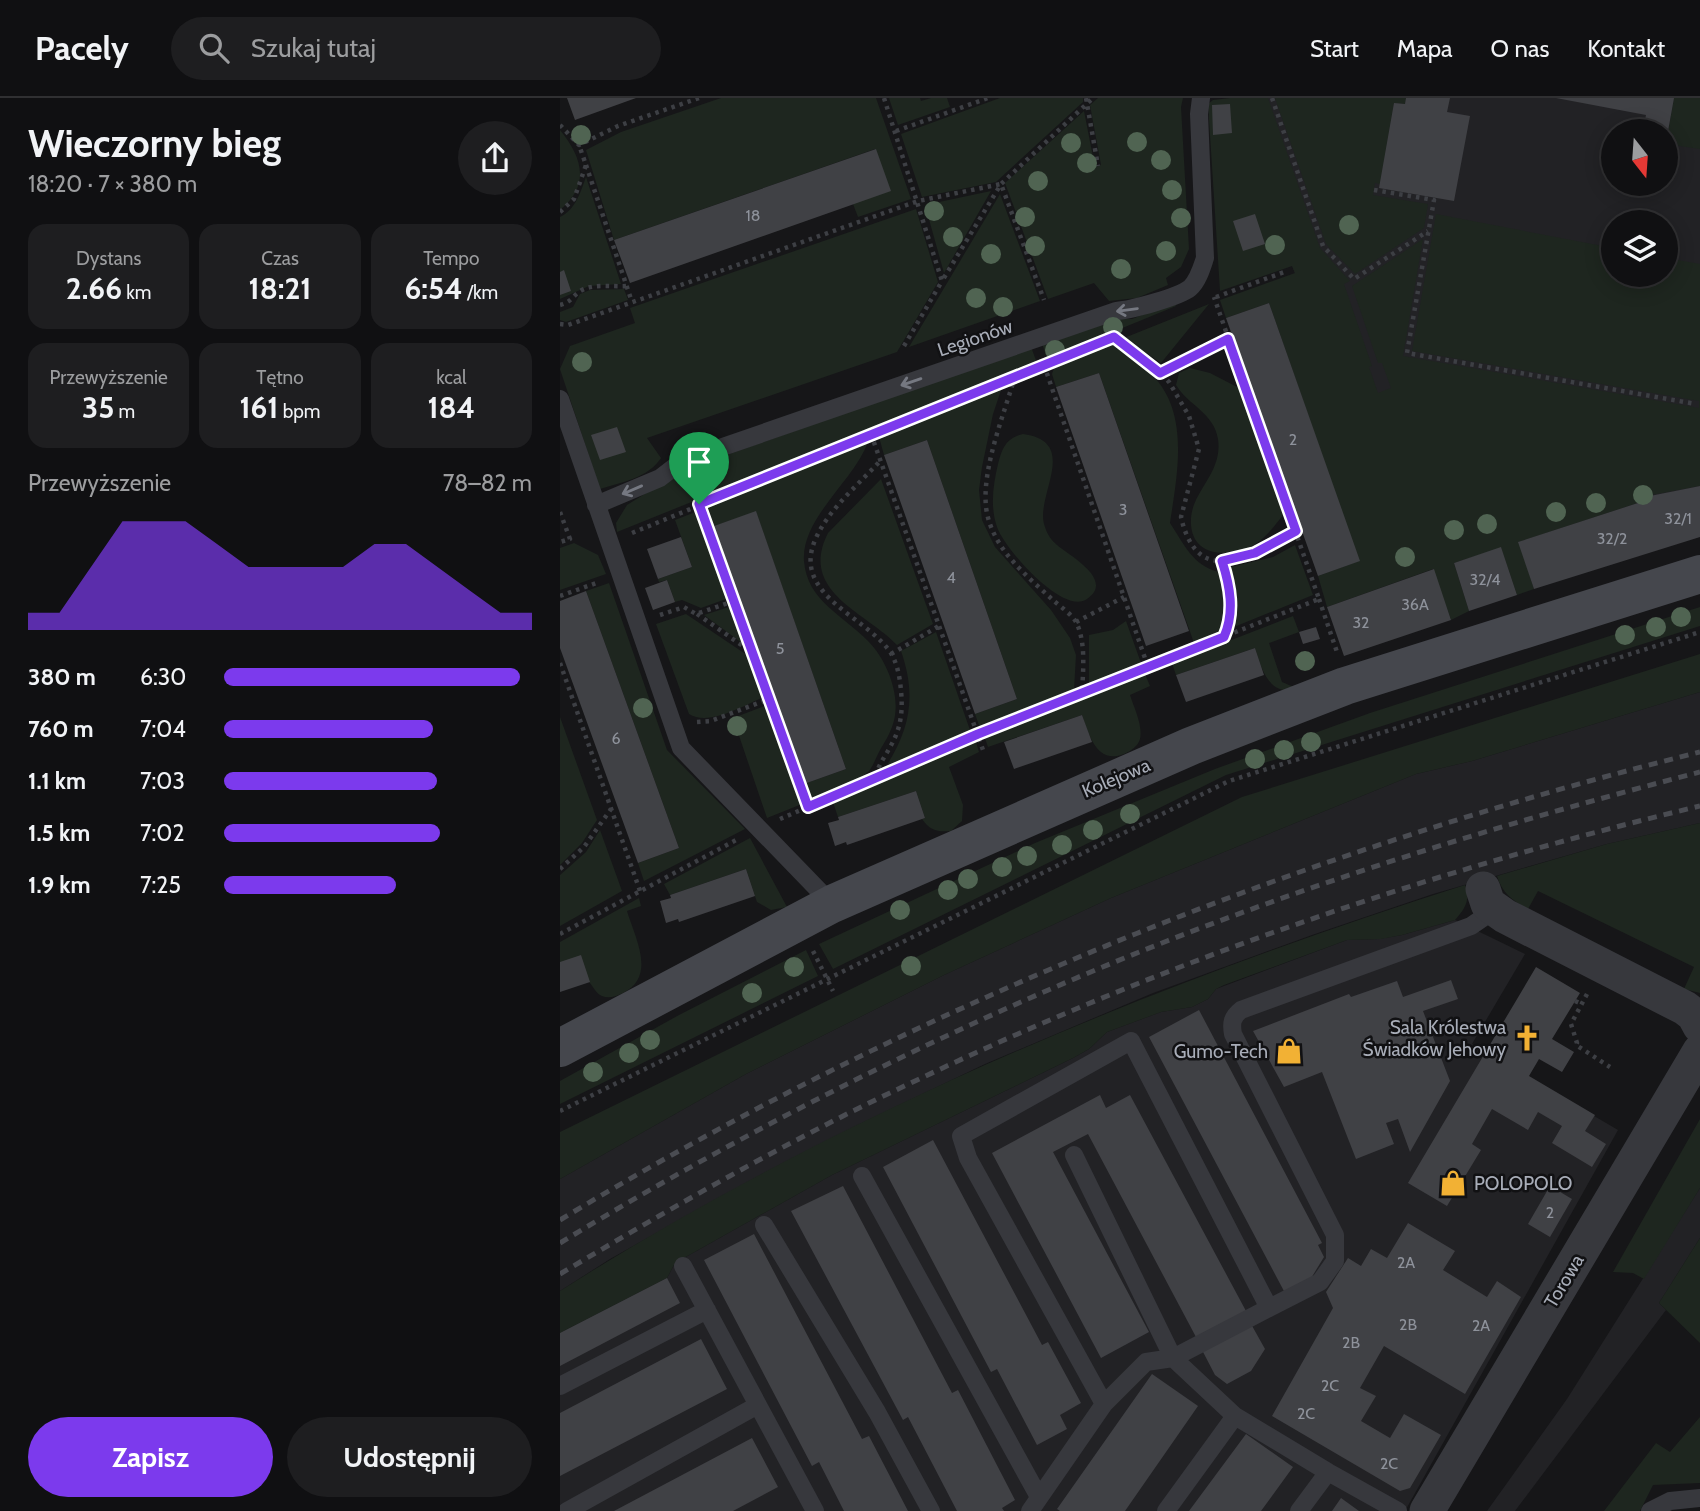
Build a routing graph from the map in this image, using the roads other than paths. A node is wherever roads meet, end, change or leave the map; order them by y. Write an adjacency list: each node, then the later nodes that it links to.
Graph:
1 (1201, 98): 3 (lane, Legionów, one-way to 3)
2 (560, 398): 3 (lane)
3 (596, 505): 6 (lane)
4 (1700, 574): 6 (street, Kolejowa)
5 (1487, 898): 7 (street); 14 (lane)
6 (832, 904): 8 (street, Kolejowa)
7 (1700, 1026)
8 (560, 1048)
9 (1700, 1051): 30 (street, Torowa)
10 (1074, 1155): 16 (lane)
11 (862, 1176): 23 (lane)
12 (764, 1225): 26 (lane)
13 (683, 1266): 15 (lane)
14 (1269, 1308): 16 (lane); 18 (lane)
15 (707, 1310): 17 (lane); 19 (lane)
16 (1173, 1358): 18 (lane); 20 (lane)
17 (560, 1386)
18 (1104, 1404): 23 (lane)
19 (758, 1405): 24 (lane); 25 (lane)
20 (1235, 1416): 21 (lane); 27 (lane)
21 (1328, 1472): 28 (lane); 29 (lane)
22 (1700, 1498): 31 (lane)
23 (1034, 1504)
24 (809, 1509)
25 (568, 1511)
26 (931, 1511)
27 (1166, 1511)
28 (1299, 1511)
29 (1398, 1511)
30 (1427, 1511)
31 (1650, 1511)

